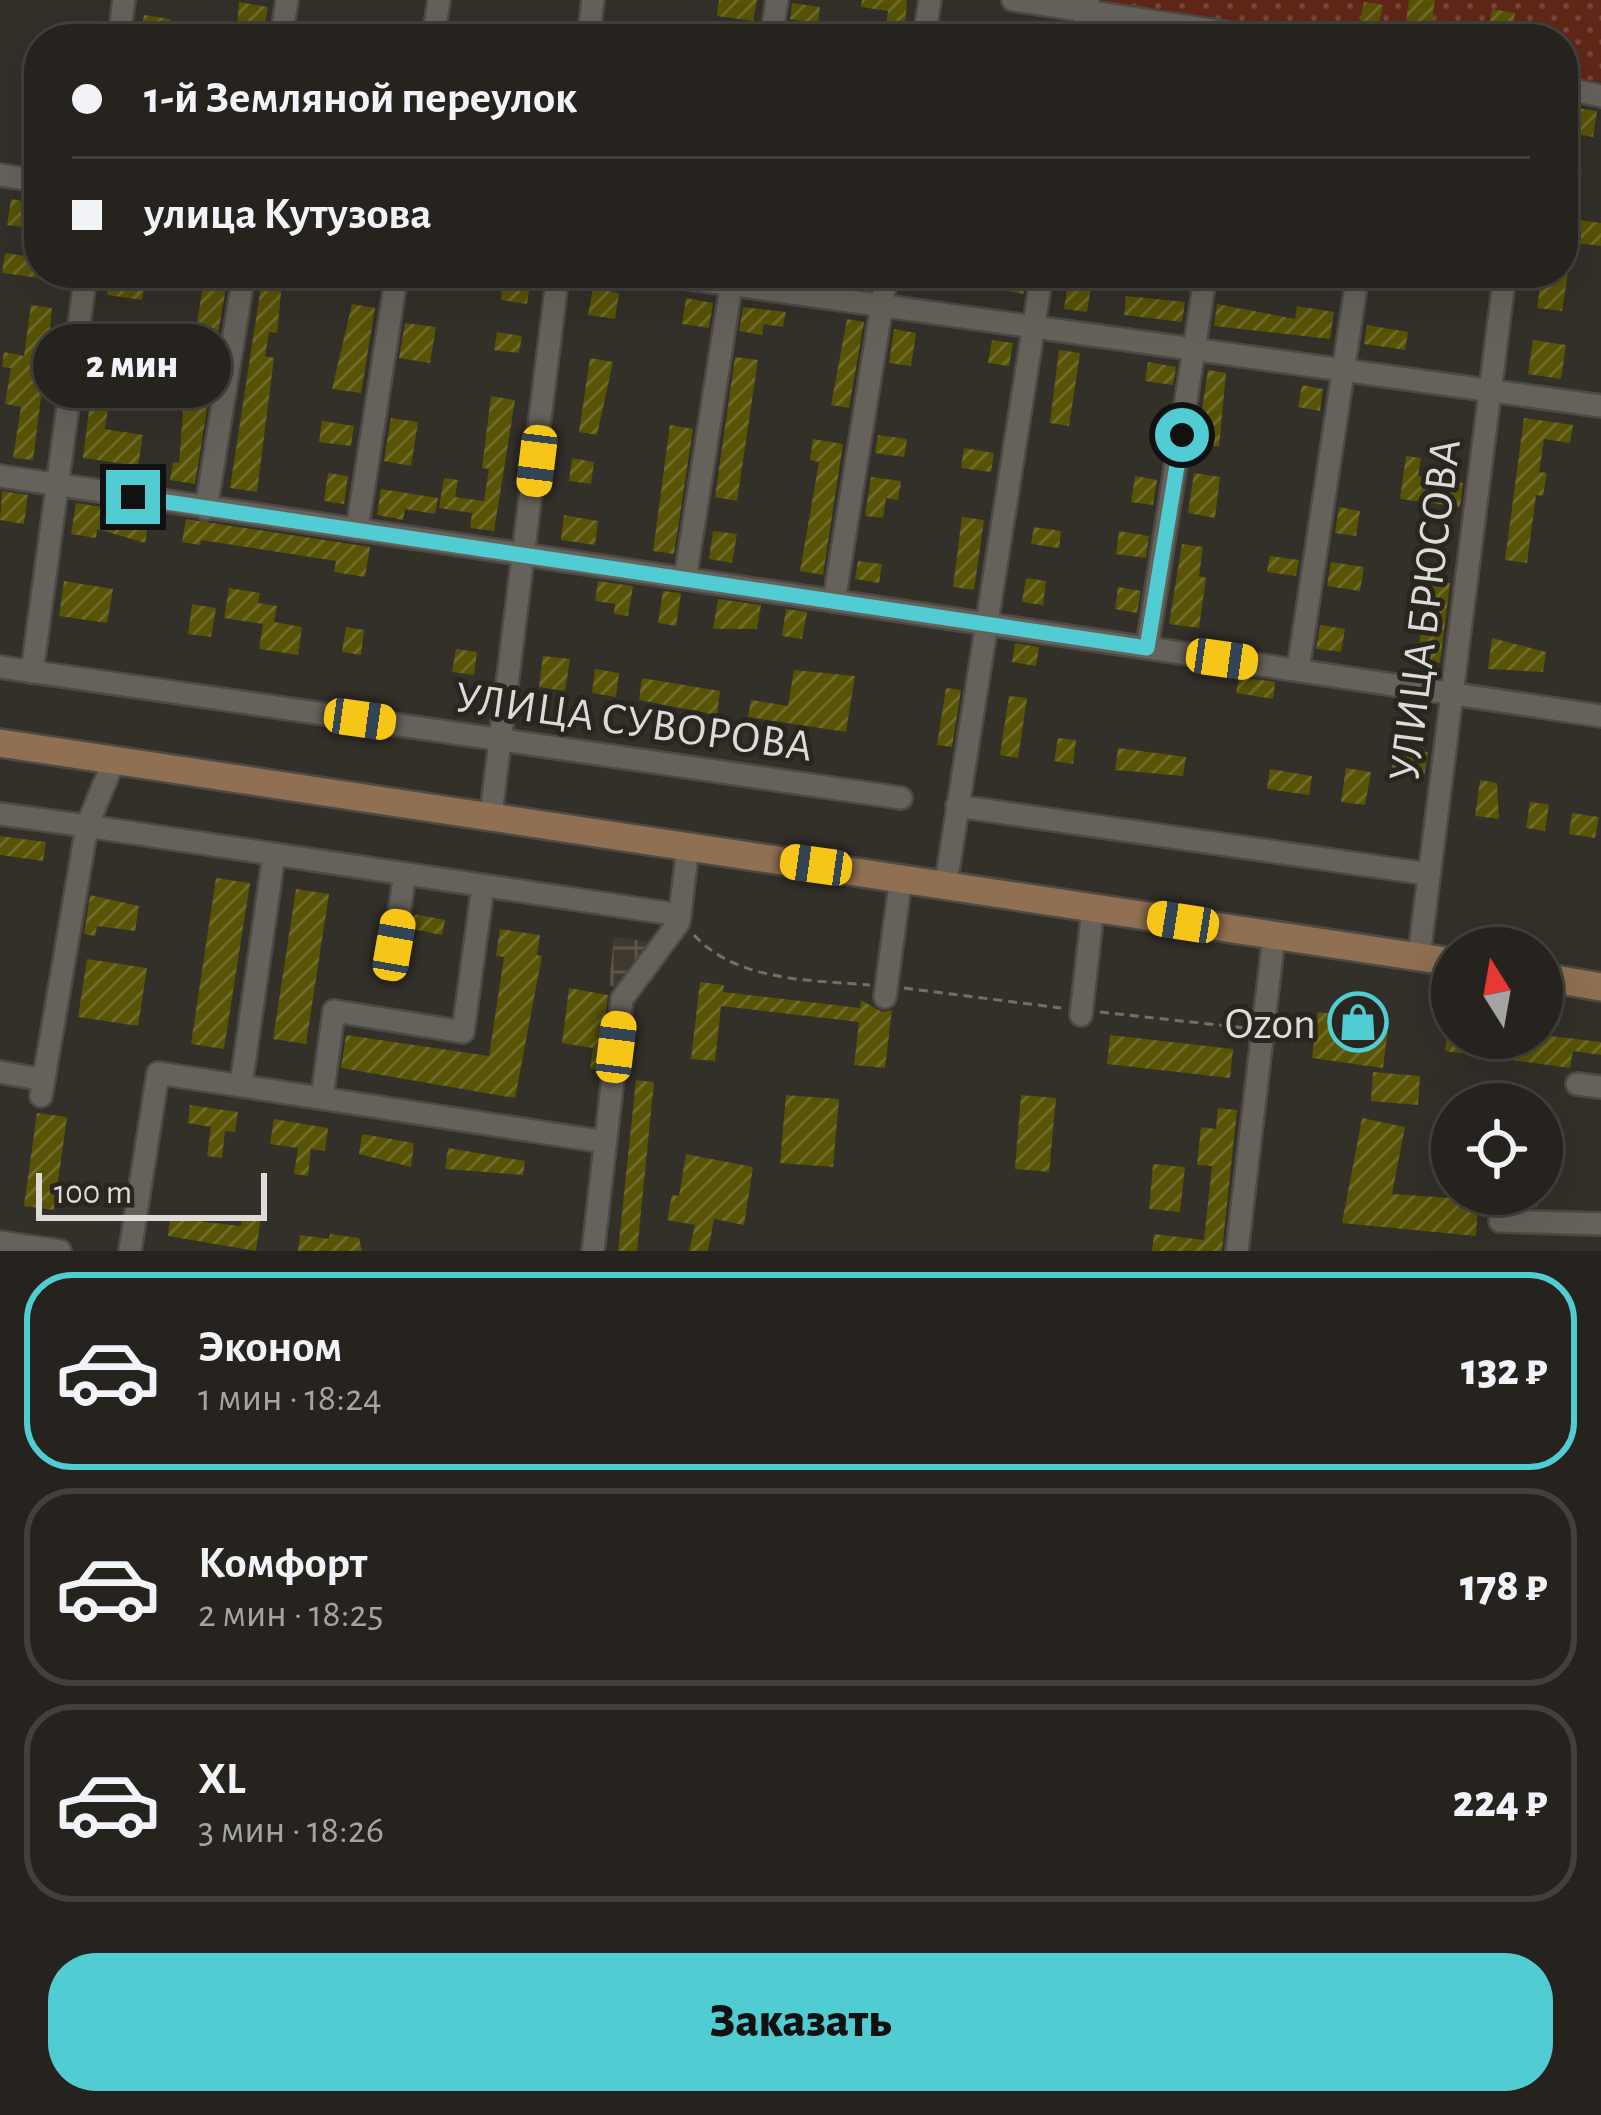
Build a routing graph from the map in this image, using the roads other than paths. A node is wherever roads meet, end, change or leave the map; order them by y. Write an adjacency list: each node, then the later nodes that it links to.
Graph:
1 (1012, 0): 2 (street)
2 (1087, 6): 3 (street)
3 (1174, 24)
4 (84, 288): 22 (street)
5 (242, 288): 23 (street)
6 (395, 288): 24 (street)
7 (556, 288): 25 (street)
8 (731, 288): 26 (street)
9 (782, 288): 15 (street)
10 (885, 288): 15 (street)
11 (1040, 288): 16 (street)
12 (1204, 288): 17 (street)
13 (1356, 288): 18 (street)
14 (1503, 288): 19 (street, УЛИЦА БРЮСОВА)
15 (882, 306): 16 (street); 27 (street)
16 (1033, 327): 17 (street); 28 (street)
17 (1196, 350): 18 (street); 29 (street)
18 (1345, 370): 19 (street); 31 (street)
19 (1490, 391): 20 (street); 33 (street, УЛИЦА БРЮСОВА)
20 (1601, 406)
21 (0, 476): 22 (street)
22 (60, 485): 23 (street); 32 (street)
23 (206, 508): 24 (street)
24 (357, 530): 25 (street)
25 (526, 555): 26 (street); 35 (street)
26 (685, 579): 27 (street)
27 (834, 601): 28 (street)
28 (984, 623): 29 (street); 39 (street)
29 (1147, 648): 31 (street)
30 (0, 668): 32 (street, УЛИЦА СУВОРОВА)
31 (1298, 670): 33 (street)
32 (32, 672): 35 (street, УЛИЦА СУВОРОВА)
33 (1452, 694): 34 (street); 46 (street, УЛИЦА БРЮСОВА)
34 (1601, 716)
35 (501, 740): 38 (street, УЛИЦА СУВОРОВА); 41 (street)
36 (0, 743): 37 (main road)
37 (114, 760): 41 (main road); 42 (street)
38 (901, 798)
39 (957, 806): 46 (street); 48 (street)
40 (0, 814): 42 (street)
41 (491, 814): 43 (main road)
42 (88, 826): 44 (street); 60 (street)
43 (688, 847): 47 (main road); 51 (street)
44 (274, 854): 45 (street); 62 (street)
45 (406, 874): 49 (street); 53 (street)
46 (1428, 874): 54 (street, УЛИЦА БРЮСОВА)
47 (901, 877): 48 (main road); 58 (street)
48 (946, 883): 50 (main road)
49 (483, 886): 51 (street); 64 (street)
50 (1093, 909): 52 (main road); 59 (street)
51 (680, 919): 65 (street)
52 (1274, 936): 54 (main road); 72 (street)
53 (394, 945)
54 (1419, 956): 55 (main road)
55 (1431, 958)
56 (1563, 981): 57 (main road)
57 (1601, 987)
58 (885, 992)
59 (1081, 1012)
60 (0, 1072)
61 (1576, 1084): 63 (street)
62 (241, 1085): 64 (street); 70 (street)
63 (1601, 1087)
64 (322, 1097): 65 (street)
65 (605, 1142): 71 (street)
66 (1499, 1221): 67 (street)
67 (1601, 1224)
68 (0, 1242): 69 (street)
69 (60, 1251)
70 (130, 1251)
71 (592, 1251)
72 (1238, 1251)

